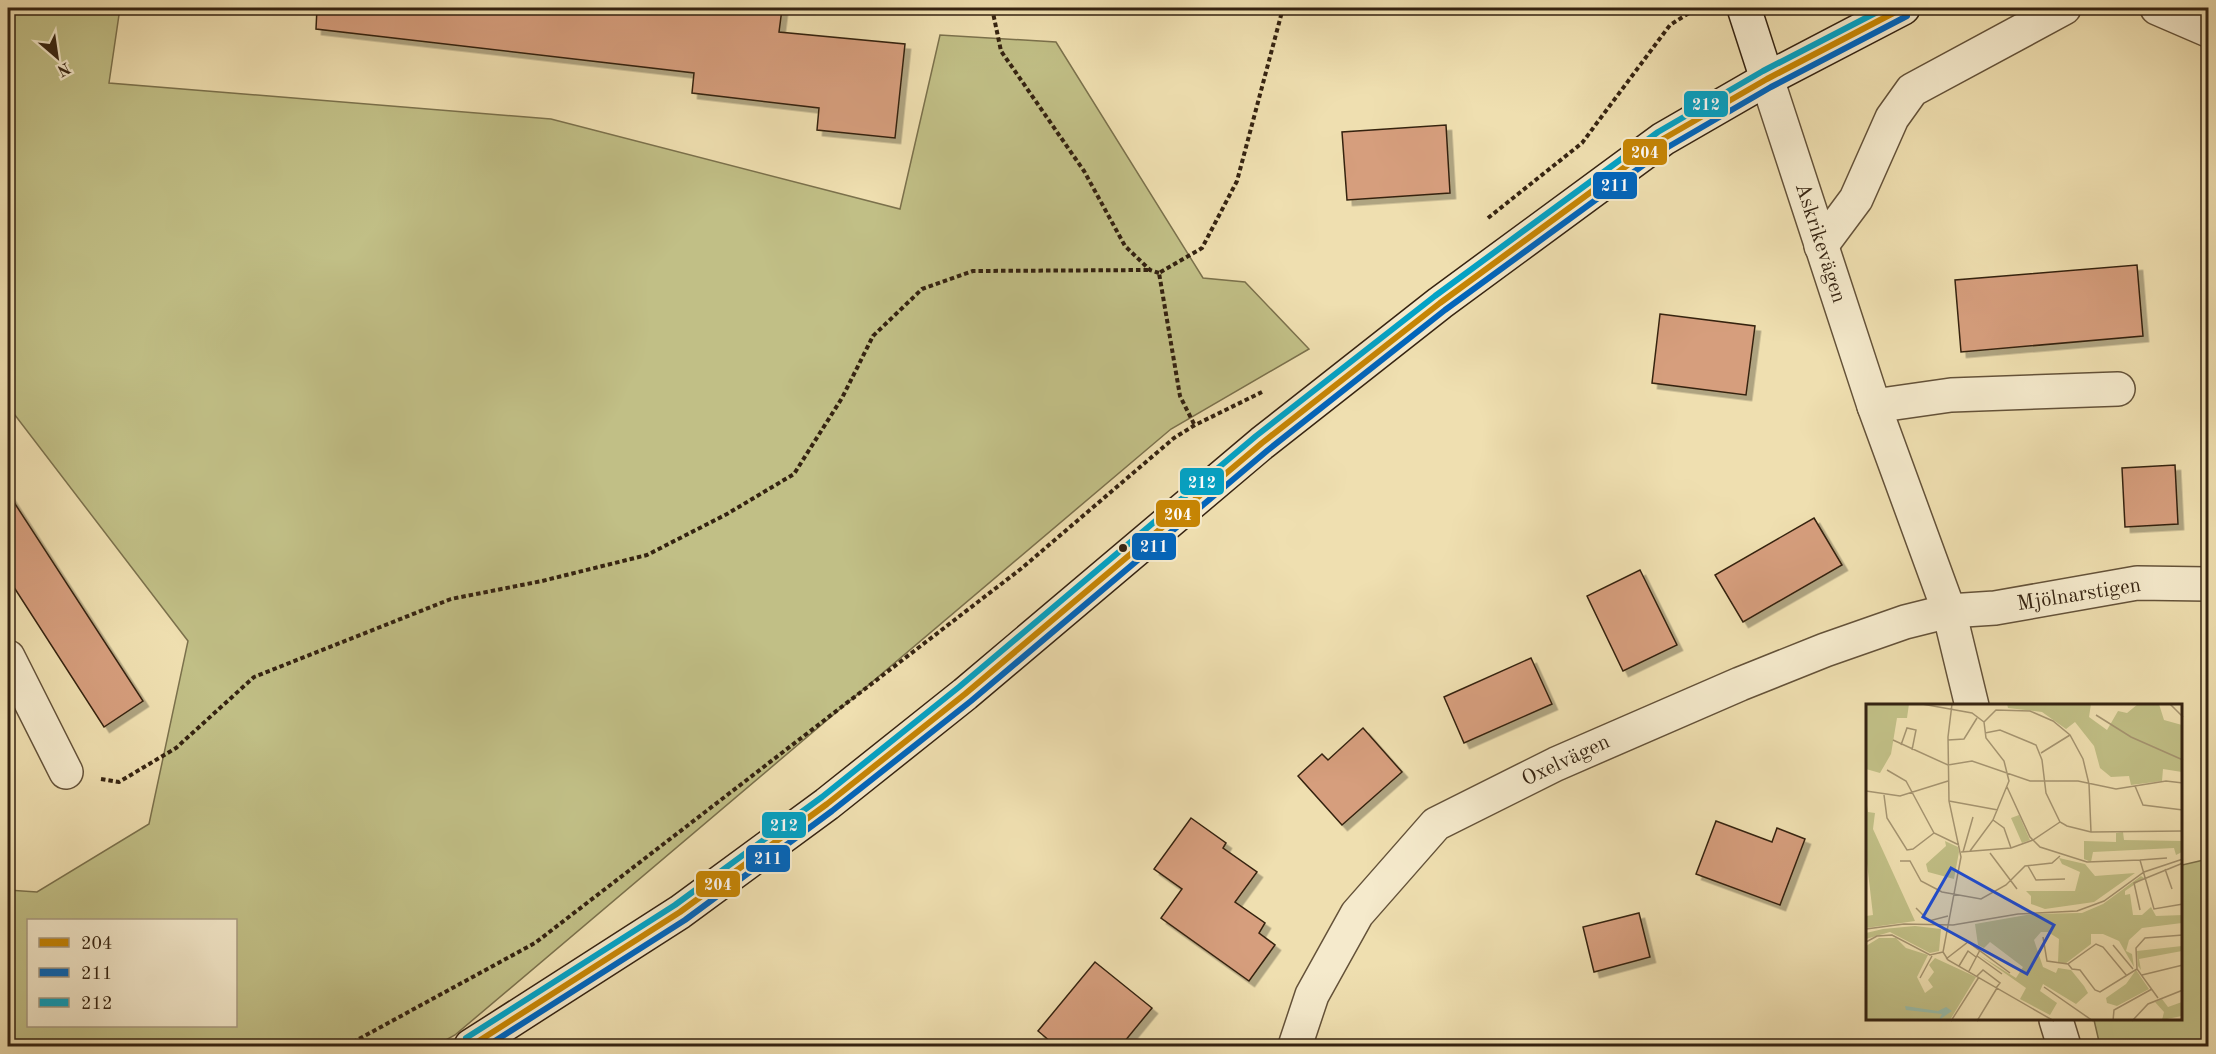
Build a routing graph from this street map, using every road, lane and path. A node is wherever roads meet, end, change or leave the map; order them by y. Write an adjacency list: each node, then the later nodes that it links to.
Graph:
1 (992, 8): 12 (path)
2 (1283, 8): 13 (path)
3 (1694, 8): 10 (path)
4 (1744, 8): 9 (street, Askrikevägen)
5 (1903, 8): 9 (street)
6 (2064, 8): 11 (street)
7 (2157, 8): 8 (street)
8 (2208, 30)
9 (1767, 79): 11 (street, Askrikevägen); 25 (street)
10 (1479, 225)
11 (1821, 246): 16 (street, Askrikevägen)
12 (1150, 270): 13 (path); 22 (path)
13 (1159, 273): 17 (path)
14 (2118, 389): 16 (street)
15 (1264, 392): 17 (path)
16 (1874, 406): 19 (street, Askrikevägen)
17 (1195, 425): 24 (path)
18 (2208, 584): 19 (street, Mjölnarstigen)
19 (1949, 611): 21 (street, Askrikevägen); 26 (street, Oxelvägen)
20 (8, 657): 22 (street)
21 (1972, 704)
22 (66, 772)
23 (2056, 1021): 27 (street)
24 (346, 1047)
25 (471, 1047)
26 (1295, 1047)
27 (2064, 1047)

